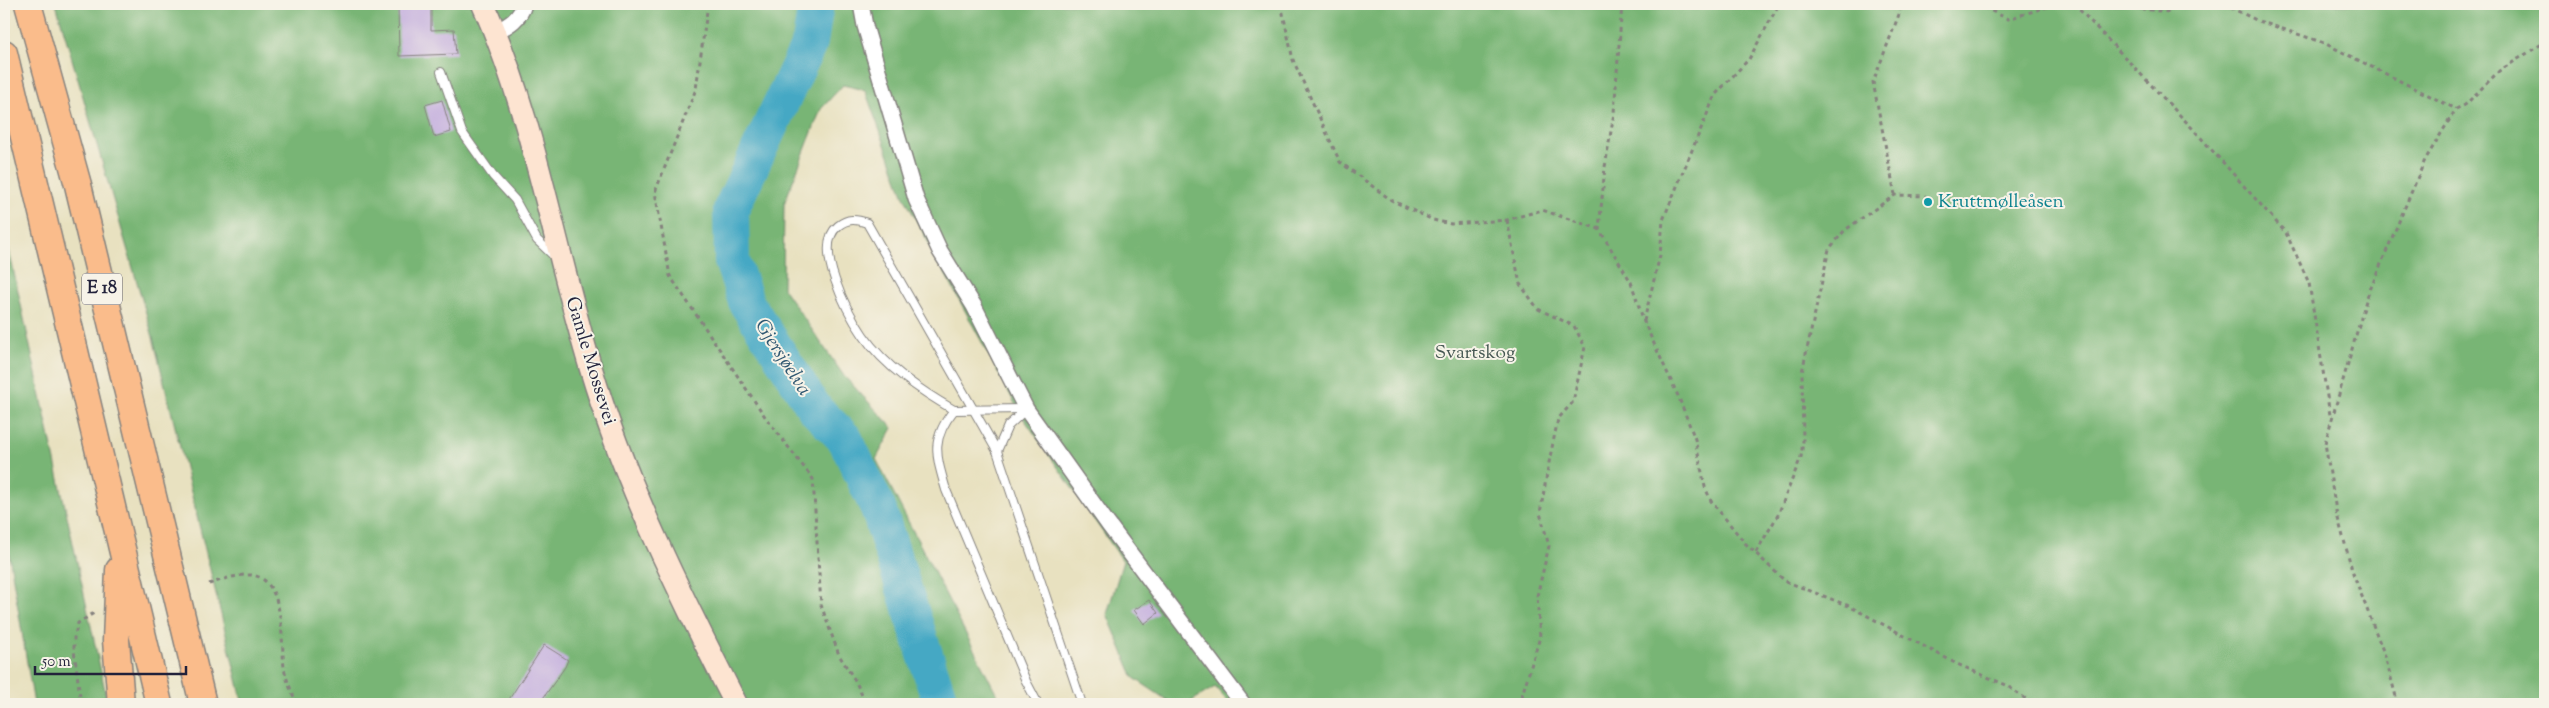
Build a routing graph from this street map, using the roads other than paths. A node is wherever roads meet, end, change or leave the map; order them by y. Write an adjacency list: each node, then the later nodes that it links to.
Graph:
1 (28, 4): 16 (highway, E 18)
2 (483, 4): 5 (main road, Gamle Mossevei)
3 (524, 4): 5 (street)
4 (861, 4): 10 (street)
5 (496, 32): 8 (main road, Gamle Mossevei)
6 (4, 53): 13 (highway, E 18)
7 (441, 72): 8 (lane)
8 (562, 263): 17 (main road, Gamle Mossevei)
9 (974, 409): 10 (lane); 11 (lane); 11 (lane); 12 (lane)
10 (1026, 409): 12 (lane); 20 (street)
11 (954, 410): 18 (lane)
12 (997, 451): 19 (lane)
13 (120, 537): 14 (highway, E 18); 15 (highway, E 18)
14 (121, 704)
15 (159, 704)
16 (203, 704)
17 (736, 704)
18 (1038, 704)
19 (1082, 704)
20 (1243, 704)

